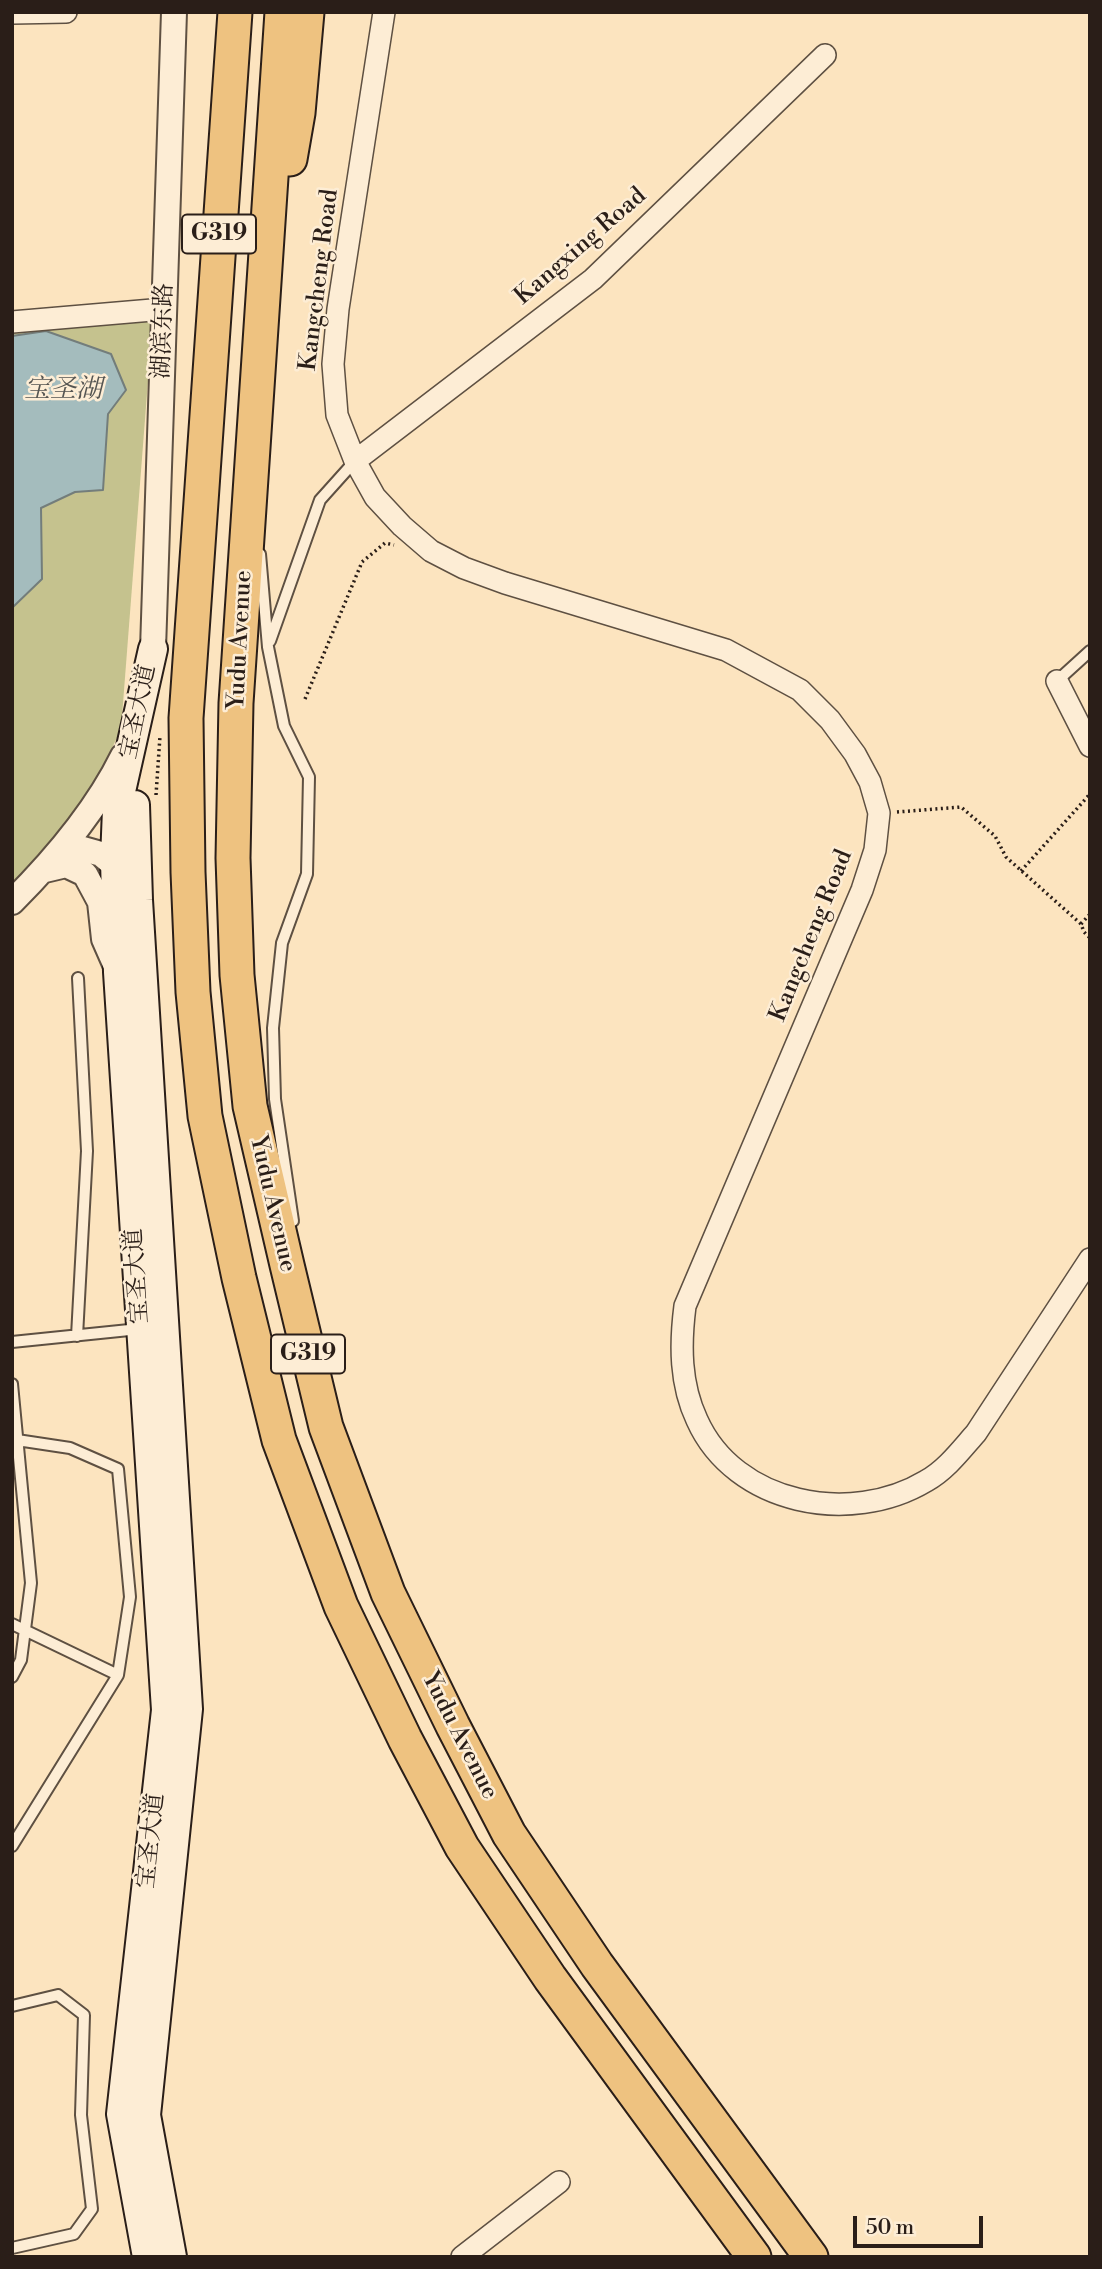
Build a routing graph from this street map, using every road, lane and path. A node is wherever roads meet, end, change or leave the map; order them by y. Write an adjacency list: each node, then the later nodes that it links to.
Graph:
1 (66, 12): 7 (street)
2 (213, 12): 13 (highway)
3 (235, 12): 13 (highway, Yudu Avenue / G319)
4 (282, 12): 11 (highway, Yudu Avenue / G319)
5 (307, 12): 11 (highway)
6 (384, 12): 15 (street, Kangcheng Road)
7 (12, 13)
8 (169, 13): 10 (street, 湖滨东路)
9 (825, 55): 15 (street, Kangxing Road)
10 (164, 309): 12 (street); 18 (street, 湖滨东路)
11 (261, 320): 14 (highway, Yudu Avenue / G319)
12 (12, 322)
13 (204, 457): 56 (highway, Yudu Avenue / G319)
14 (252, 458): 17 (lane); 39 (highway, Yudu Avenue / G319)
15 (355, 461): 16 (street, Kangcheng Road); 17 (lane)
16 (431, 551): 21 (path); 25 (street, Kangcheng Road)
17 (268, 647): 36 (lane)
18 (153, 649): 22 (main road, 宝圣大道); 29 (main road, 宝圣大道)
19 (1090, 651): 20 (lane)
20 (1057, 681): 23 (street)
21 (305, 699)
22 (138, 725): 26 (street); 27 (main road, 宝圣大道)
23 (1090, 746)
24 (1090, 794): 28 (path)
25 (879, 813): 28 (path); 38 (street, Kangcheng Road)
26 (52, 860): 27 (street); 30 (street); 34 (street)
27 (115, 864): 29 (street); 34 (main road, 宝圣大道)
28 (1021, 871): 32 (path)
29 (138, 900): 54 (main road, 宝圣大道)
30 (12, 902)
31 (1090, 914): 32 (path)
32 (1081, 924): 33 (path)
33 (1090, 938)
34 (118, 972): 40 (main road, 宝圣大道)
35 (78, 978): 41 (lane)
36 (294, 1227)
37 (296, 1252): 39 (lane)
38 (1090, 1259)
39 (298, 1311): 57 (highway, Yudu Avenue / G319)
40 (141, 1329): 41 (lane); 53 (main road, 宝圣大道)
41 (78, 1335): 42 (lane)
42 (12, 1342)
43 (12, 1384): 44 (lane)
44 (18, 1440): 46 (lane); 47 (lane)
45 (12, 1624): 46 (lane)
46 (25, 1630): 47 (lane); 48 (lane)
47 (118, 1675): 49 (lane)
48 (12, 1677)
49 (12, 1846)
50 (12, 2006): 52 (lane)
51 (558, 2182): 55 (street)
52 (12, 2248)
53 (147, 2257)
54 (172, 2257)
55 (462, 2257)
56 (754, 2257)
57 (811, 2257)

